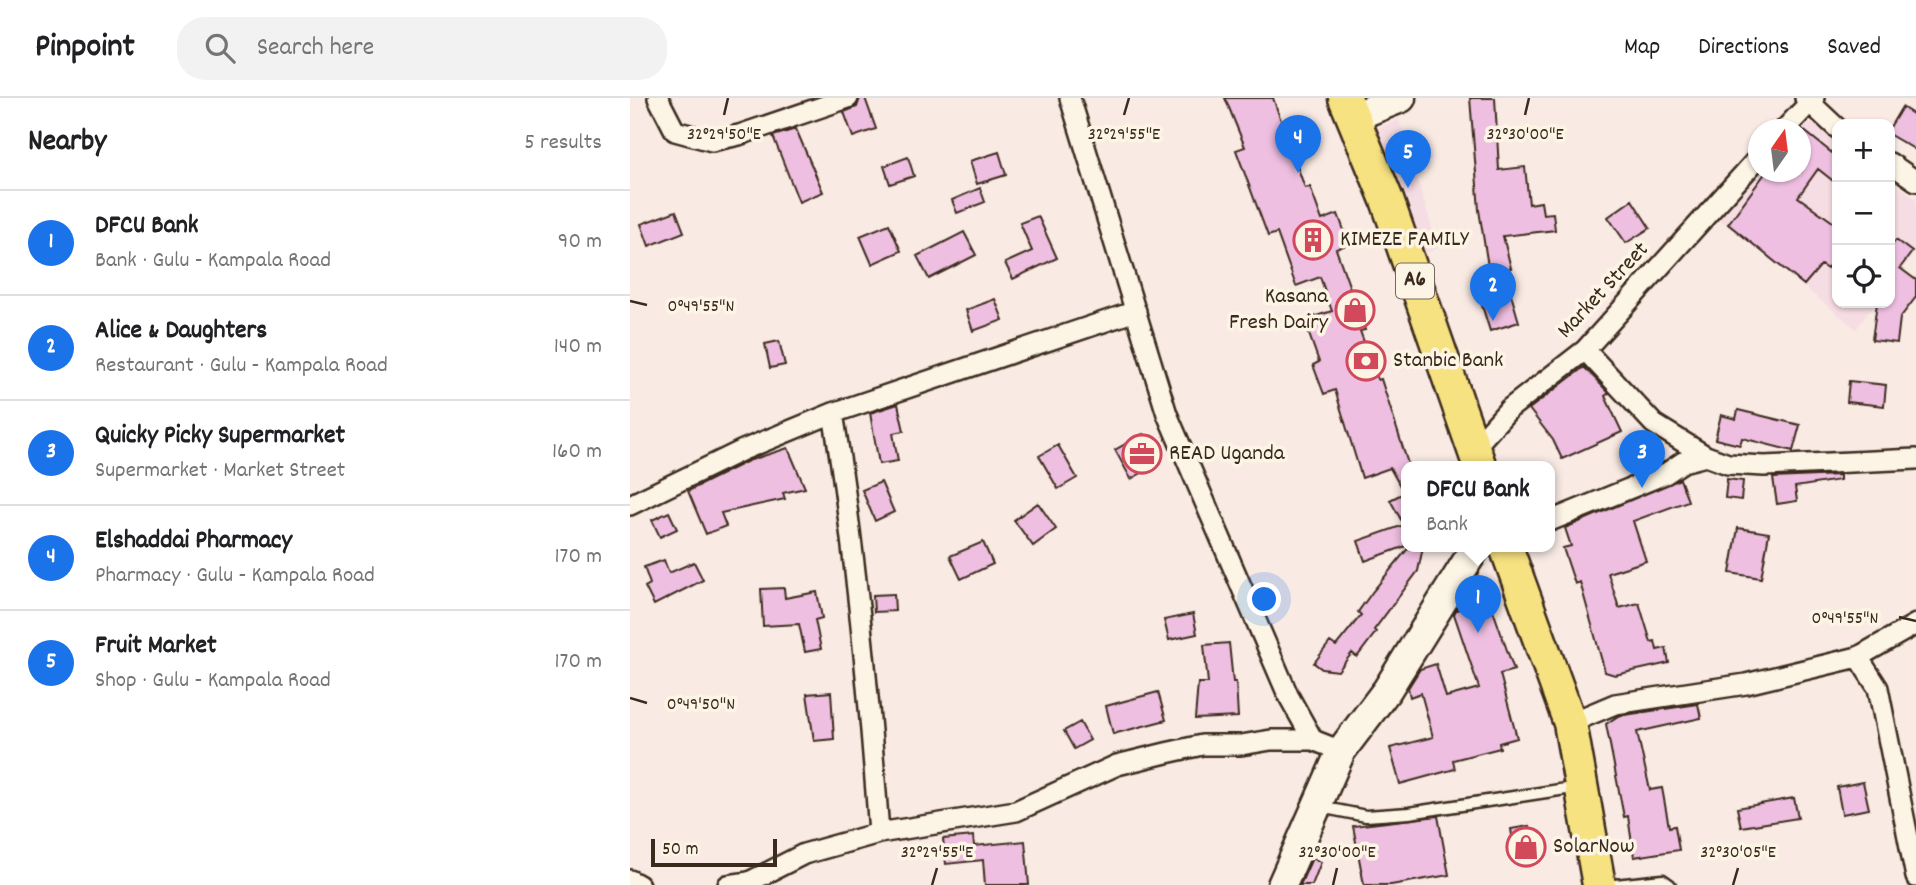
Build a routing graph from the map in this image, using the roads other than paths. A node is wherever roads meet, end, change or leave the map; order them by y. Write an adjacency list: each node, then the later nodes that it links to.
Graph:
1 (657, 98): 2 (street)
2 (848, 98)
3 (1070, 98): 12 (street)
4 (1401, 98): 6 (street)
5 (1809, 99): 7 (street); 8 (street)
6 (1349, 107): 16 (main road, A6)
7 (1793, 119)
8 (1832, 123)
9 (1895, 166): 11 (street)
10 (1748, 170): 13 (street, Market Street)
11 (1916, 181)
12 (1136, 311): 14 (street); 25 (street)
13 (1585, 350): 15 (street); 16 (street, Market Street)
14 (833, 413): 18 (street); 29 (street)
15 (1706, 456): 17 (street); 19 (street)
16 (1477, 457)
17 (1916, 459)
18 (630, 505)
19 (1555, 519)
20 (1473, 552): 26 (street)
21 (1508, 552): 24 (main road)
22 (1916, 624): 23 (street)
23 (1857, 657): 24 (street); 30 (street)
24 (1570, 723): 27 (main road)
25 (1313, 740): 26 (street); 29 (street)
26 (1341, 751): 28 (street)
27 (1581, 787): 28 (lane); 36 (main road)
28 (1316, 807): 35 (street)
29 (879, 833): 32 (street)
30 (1916, 877)
31 (630, 880): 33 (street)
32 (749, 884): 34 (street)
33 (639, 885)
34 (728, 885)
35 (1282, 885)
36 (1599, 885)
37 (1615, 885): 38 (lane)
38 (1670, 885)

